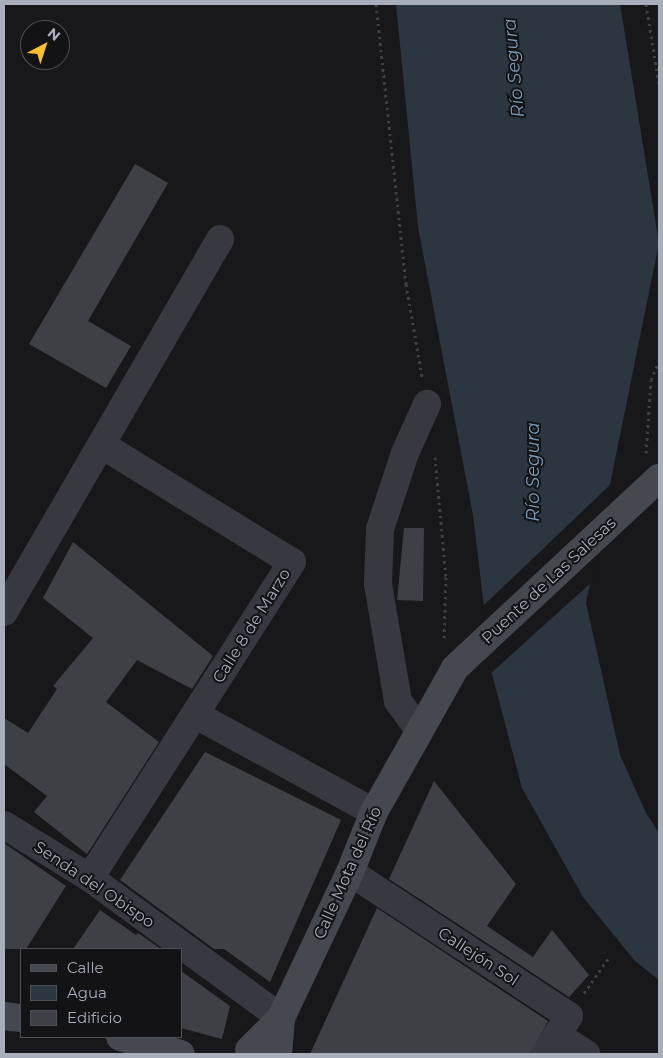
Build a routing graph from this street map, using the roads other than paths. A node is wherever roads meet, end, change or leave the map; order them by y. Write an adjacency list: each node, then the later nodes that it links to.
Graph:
1 (220, 238): 3 (street)
2 (427, 404): 8 (street)
3 (102, 445): 5 (street); 7 (street, Calle 8 de Marzo)
4 (651, 486): 6 (street, Puente de Las Salesas)
5 (4, 612)
6 (455, 668): 8 (street, Calle Mota del Río)
7 (196, 715): 9 (street); 12 (street, Calle 8 de Marzo)
8 (419, 730): 9 (street, Calle Mota del Río)
9 (374, 812): 11 (street, Calle Mota del Río)
10 (4, 825): 12 (street, Senda del Obispo)
11 (350, 872): 15 (street, Calle Mota del Río); 16 (street, Callejón Sol)
12 (90, 878): 15 (street, Senda del Obispo)
13 (4, 1016): 14 (street)
14 (20, 1018)
15 (280, 1018): 18 (street, Calle Mota del Río)
16 (557, 1035): 20 (street, Callejón Sol)
17 (124, 1038): 19 (street)
18 (253, 1053)
19 (181, 1054)
20 (586, 1054)

